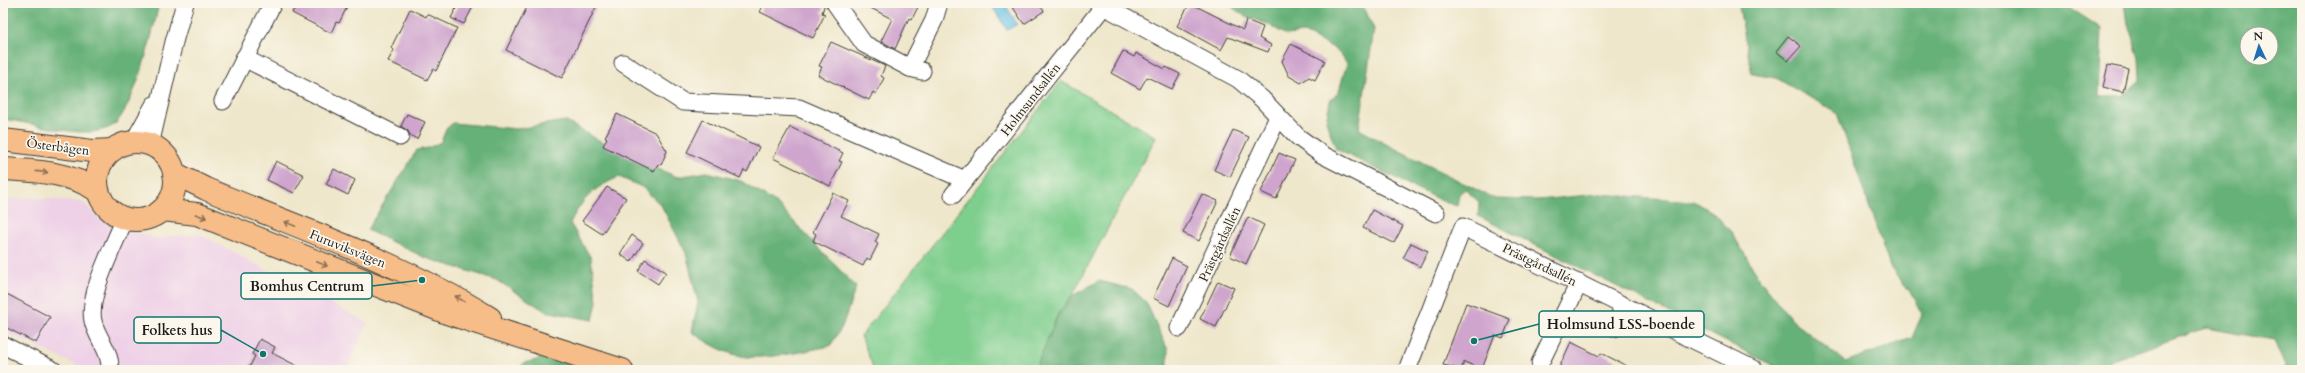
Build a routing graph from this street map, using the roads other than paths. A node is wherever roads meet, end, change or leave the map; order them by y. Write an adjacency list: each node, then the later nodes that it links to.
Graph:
1 (185, 3): 12 (street)
2 (273, 3): 6 (street)
3 (835, 3): 4 (street)
4 (939, 3)
5 (1100, 5): 9 (street); 15 (street, Holmsundsallén)
6 (244, 58): 8 (street); 10 (street)
7 (622, 63): 15 (street)
8 (223, 101)
9 (1278, 117): 19 (street); 23 (street, Prästgårdsallén)
10 (400, 137)
11 (3, 140): 12 (main road, Österbågen)
12 (132, 146): 14 (main road); 16 (main road)
13 (3, 169): 16 (main road, Österbågen, one-way to 16)
14 (174, 173): 18 (main road); 25 (main road, Furuviksvägen, one-way to 14)
15 (965, 180): 17 (street, Holmsundsallén)
16 (98, 191): 20 (main road)
17 (953, 195)
18 (162, 210): 20 (main road); 25 (main road, Furuviksvägen, one-way to 25)
19 (1436, 213)
20 (125, 218): 29 (street)
21 (1579, 284): 22 (street, Prästgårdsallén); 27 (street); 31 (street, Prästgårdsallén)
22 (1624, 306): 24 (street); 32 (street, Prästgårdsallén)
23 (1179, 328)
24 (1614, 328)
25 (517, 335): 30 (main road, Furuviksvägen)
26 (3, 345): 28 (street)
27 (1540, 363)
28 (53, 370)
29 (110, 370)
30 (622, 370)
31 (1407, 370)
32 (1755, 370)

